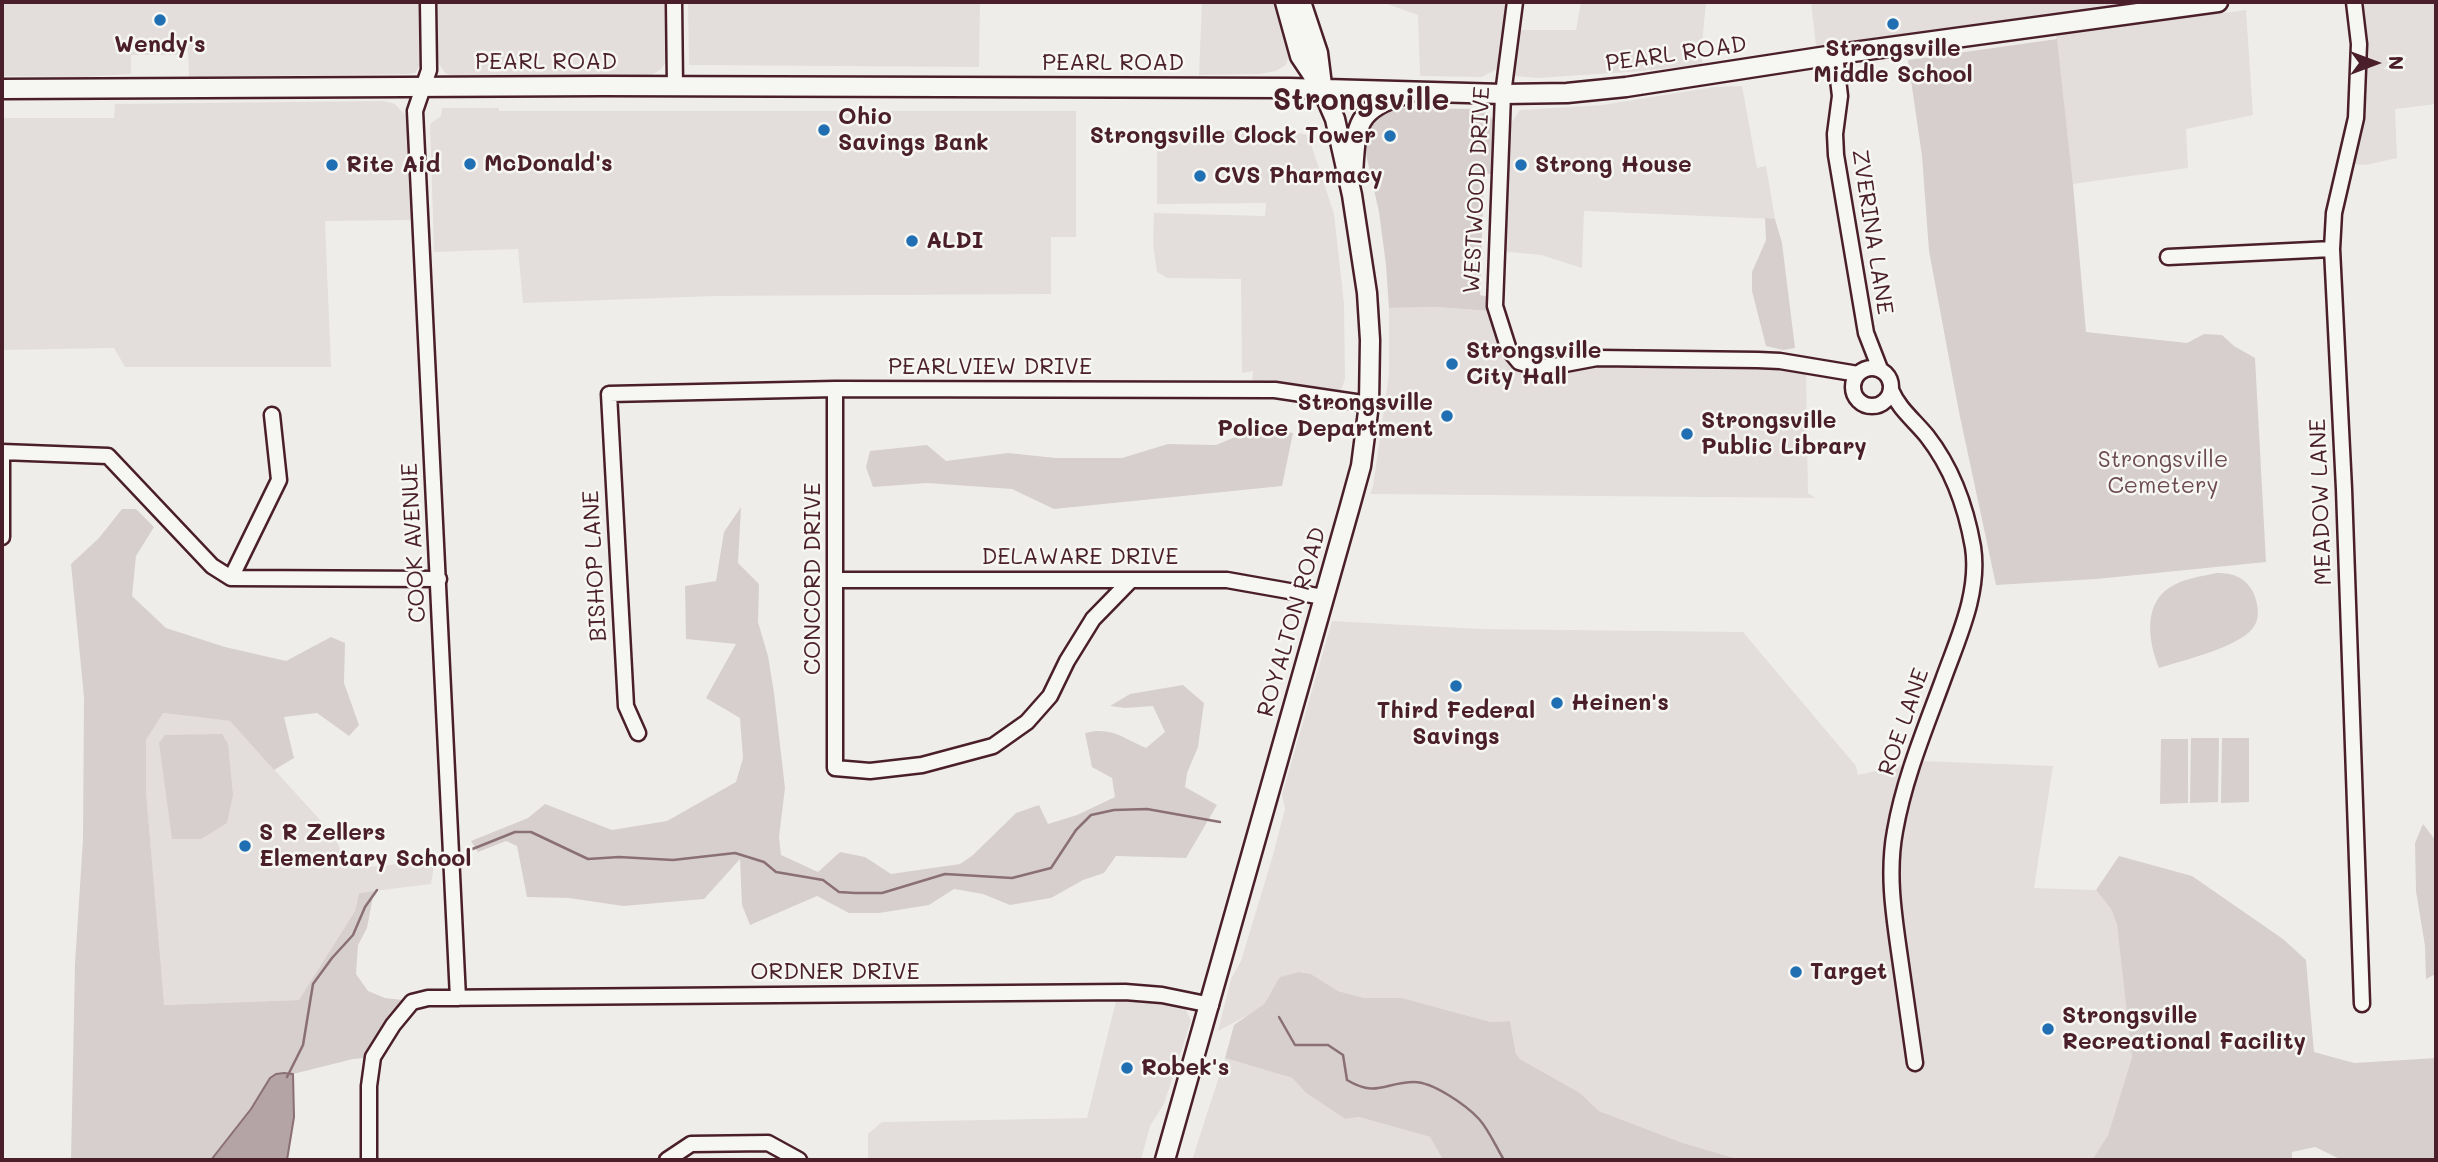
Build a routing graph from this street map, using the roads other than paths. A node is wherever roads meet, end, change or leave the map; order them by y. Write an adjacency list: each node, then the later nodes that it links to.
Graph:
1 (428, 2): 10 (street, COOK AVENUE)
2 (674, 2): 9 (street)
3 (1285, 2): 12 (main road, ROYALTON ROAD)
4 (1301, 2): 12 (main road, ROYALTON ROAD)
5 (1515, 2): 14 (street, WESTWOOD DRIVE)
6 (2218, 2): 8 (main road, PEARL ROAD)
7 (2354, 2): 16 (street, MEADOW LANE)
8 (1835, 55): 14 (main road, PEARL ROAD); 18 (street, ZVERINA LANE)
9 (675, 86): 10 (main road, PEARL ROAD); 12 (main road, PEARL ROAD)
10 (424, 87): 11 (main road, PEARL ROAD); 33 (street, COOK AVENUE)
11 (2, 89)
12 (1322, 89): 13 (main road, PEARL ROAD); 15 (main road, ROYALTON ROAD)
13 (1414, 91): 14 (main road, PEARL ROAD); 15 (main road)
14 (1503, 94): 20 (street, WESTWOOD DRIVE)
15 (1352, 195): 26 (main road, ROYALTON ROAD)
16 (2332, 249): 17 (street); 39 (street, MEADOW LANE)
17 (2168, 257)
18 (1866, 333): 19 (street, ZVERINA LANE); 21 (street, ZVERINA LANE)
19 (1880, 369): 21 (street); 24 (street)
20 (1823, 370): 21 (street, WESTWOOD DRIVE); 23 (street, WESTWOOD DRIVE)
21 (1860, 372): 23 (street)
22 (835, 389): 25 (street, PEARLVIEW DRIVE); 26 (street, PEARLVIEW DRIVE); 34 (street, CONCORD DRIVE)
23 (1853, 389): 27 (street)
24 (1891, 390): 27 (street); 29 (street, ROE LANE)
25 (609, 394): 37 (street, BISHOP LANE)
26 (1369, 404): 36 (main road, ROYALTON ROAD)
27 (1876, 406): 29 (street)
28 (272, 415): 32 (street)
29 (1908, 416): 41 (street, ROE LANE)
30 (2, 452): 31 (street); 32 (street)
31 (2, 537)
32 (231, 578): 33 (street)
33 (439, 579): 38 (street, COOK AVENUE)
34 (835, 580): 35 (street, DELAWARE DRIVE); 35 (street, CONCORD DRIVE)
35 (1131, 580): 36 (street, DELAWARE DRIVE)
36 (1323, 597): 40 (main road, ROYALTON ROAD)
37 (638, 733)
38 (458, 998): 40 (street, ORDNER DRIVE); 42 (street, ORDNER DRIVE)
39 (2362, 1004)
40 (1211, 1005): 45 (main road, ROYALTON ROAD)
41 (1915, 1063)
42 (369, 1160)
43 (667, 1160): 44 (street)
44 (799, 1160)
45 (1166, 1160)

